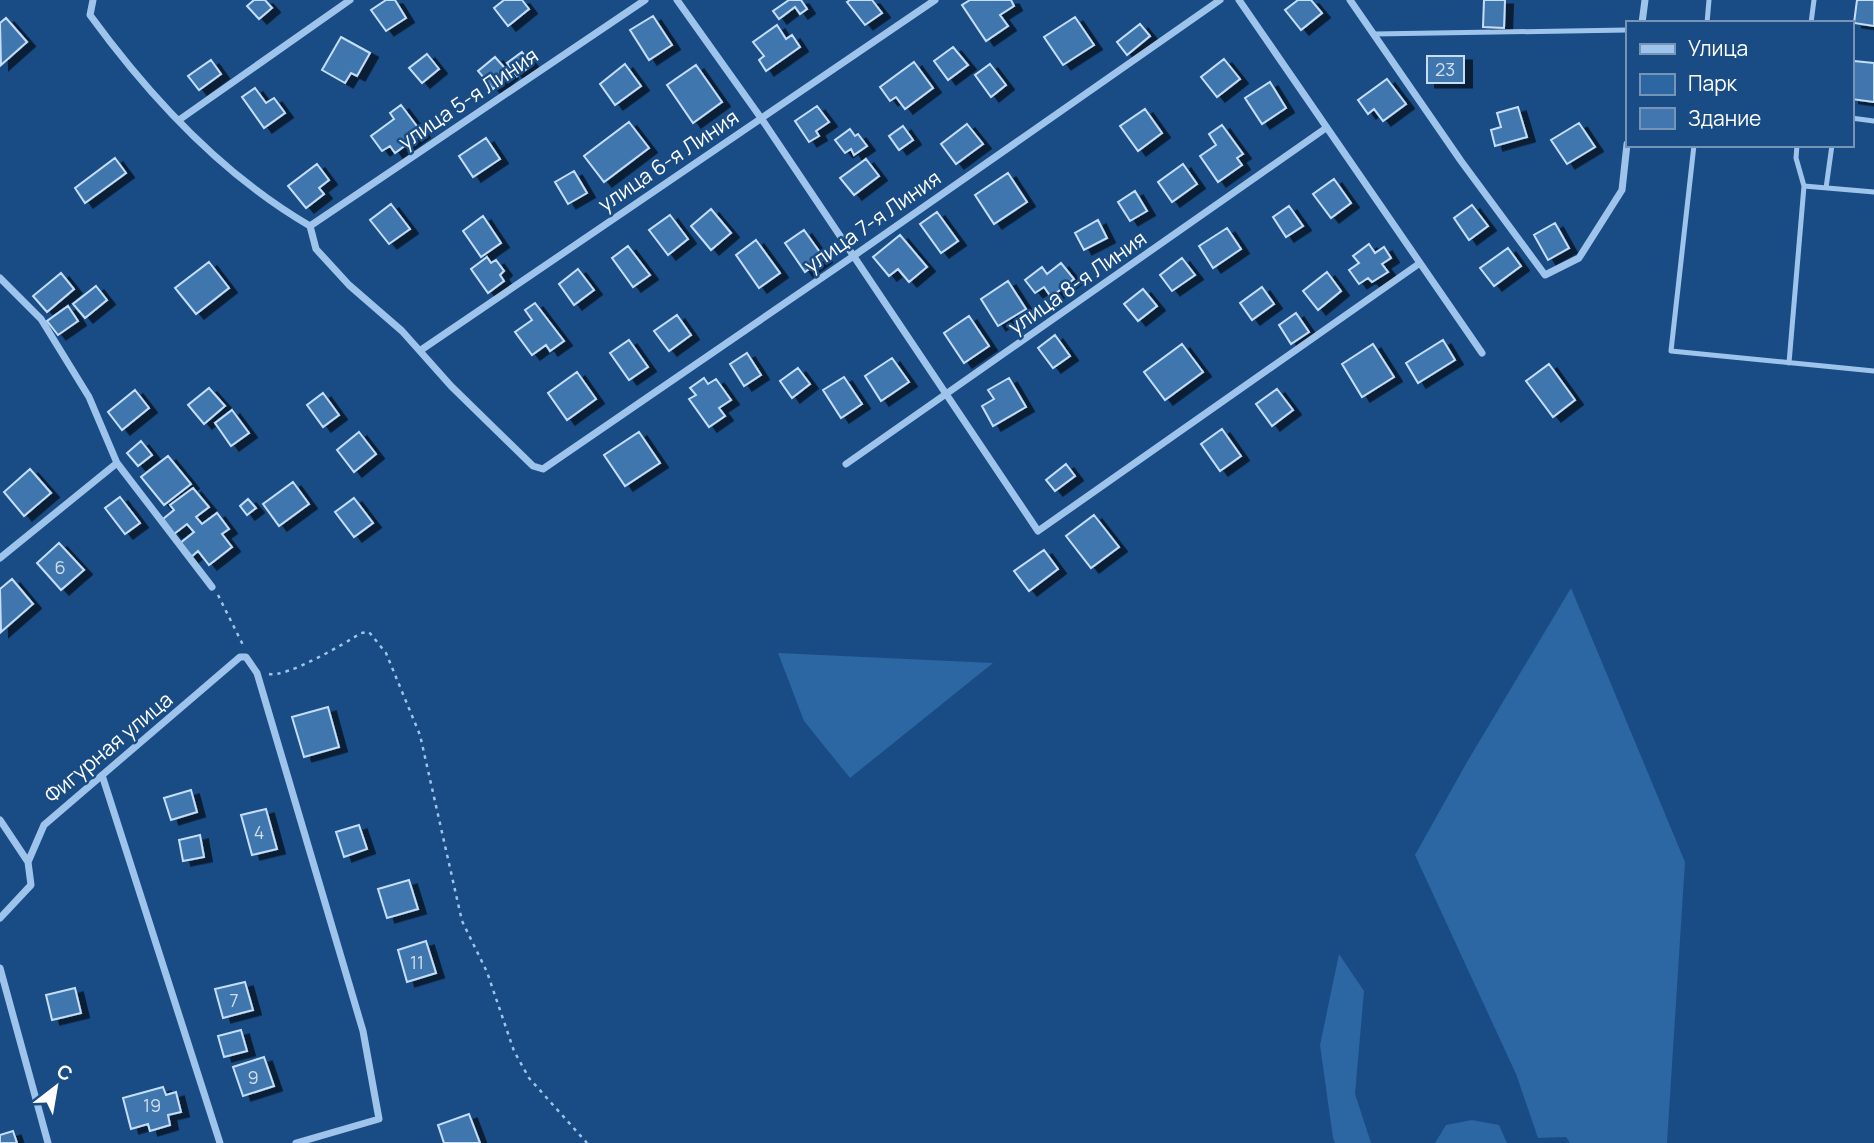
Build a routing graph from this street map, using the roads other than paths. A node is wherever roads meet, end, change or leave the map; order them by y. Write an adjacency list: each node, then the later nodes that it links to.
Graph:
1 (93, 0): 19 (street)
2 (350, 0): 19 (street)
3 (645, 0): 29 (street, улица 5-я Линия)
4 (677, 0): 17 (street)
5 (935, 0): 17 (street, улица 6-я Линия)
6 (1220, 0): 30 (street, улица 7-я Линия)
7 (1240, 0): 21 (street)
8 (1350, 0): 16 (street)
9 (1645, 0): 12 (street)
10 (1709, 0): 13 (lane)
11 (1814, 0): 14 (lane)
12 (1642, 21)
13 (1707, 21)
14 (1811, 21)
15 (1626, 30): 16 (lane)
16 (1374, 34): 22 (street)
17 (761, 118): 30 (street); 33 (street, улица 6-я Линия)
18 (1853, 118): 20 (lane)
19 (180, 120): 29 (street)
20 (1874, 121)
21 (1326, 128): 31 (street); 37 (street, улица 8-я Линия)
22 (1627, 147)
23 (1693, 147): 35 (lane)
24 (1797, 147): 26 (lane)
25 (1832, 147): 27 (lane)
26 (1804, 186): 27 (lane); 35 (lane)
27 (1826, 188): 28 (lane)
28 (1874, 192)
29 (310, 226): 33 (street)
30 (855, 255): 33 (street, улица 7-я Линия); 37 (street)
31 (1420, 263): 34 (street); 37 (street)
32 (0, 278): 38 (street)
33 (421, 350)
34 (1482, 353)
35 (1789, 363): 36 (lane)
36 (1874, 371)
37 (946, 395): 39 (street, улица 8-я Линия)
38 (117, 463): 40 (street); 41 (street)
39 (846, 464)
40 (0, 558)
41 (212, 587)
42 (102, 775): 44 (street, Фигурная улица); 48 (street); 49 (street, Фигурная улица)
43 (0, 820): 44 (street)
44 (27, 862): 45 (street, Фигурная улица)
45 (0, 918)
46 (0, 968): 47 (street)
47 (48, 1143)
48 (220, 1143)
49 (296, 1143)

